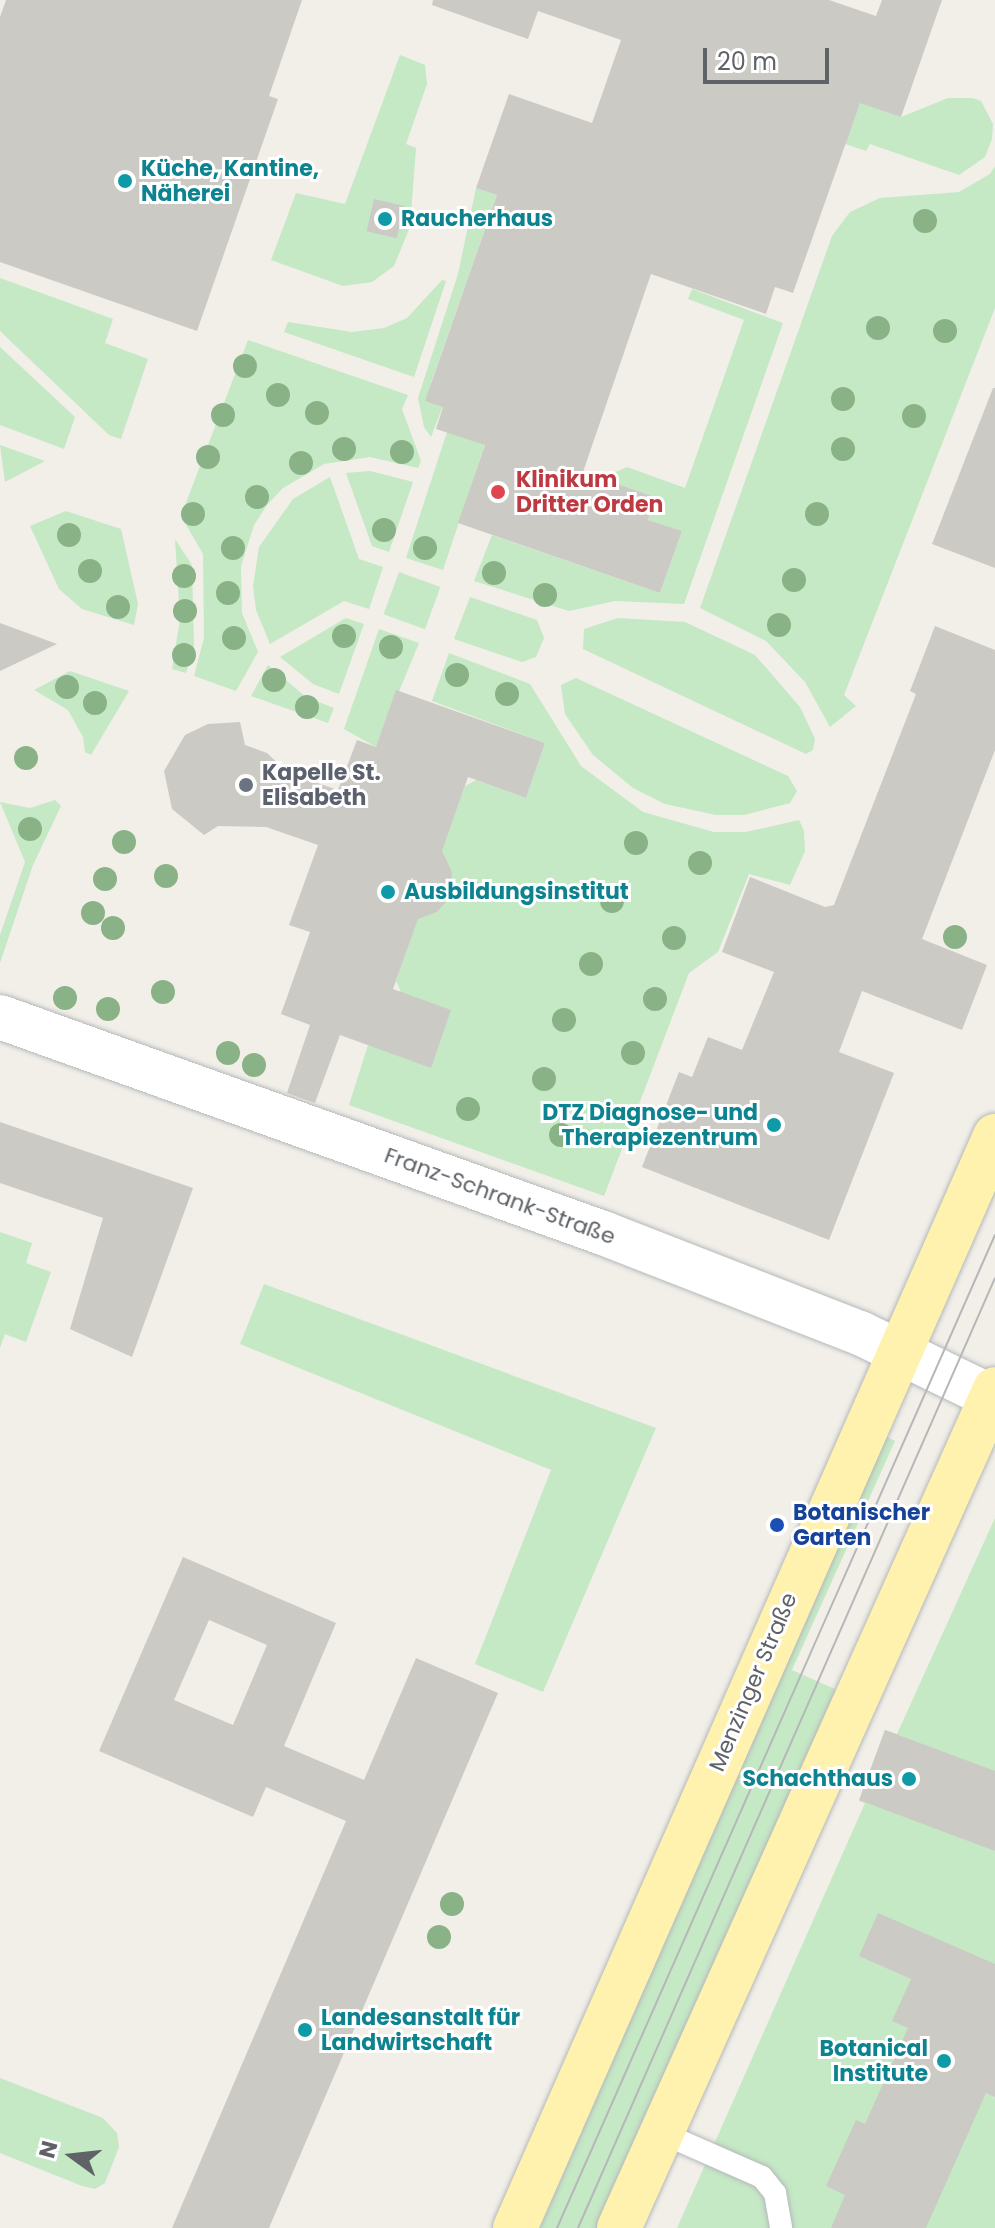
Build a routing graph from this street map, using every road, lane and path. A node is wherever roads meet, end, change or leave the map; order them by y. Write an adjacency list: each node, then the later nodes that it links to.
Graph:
1 (0, 1017): 3 (street, Franz-Schrank-Straße)
2 (995, 1136): 3 (main road, Menzinger Straße)
3 (898, 1352): 4 (street, Franz-Schrank-Straße); 6 (main road, Menzinger Straße)
4 (993, 1393): 5 (main road)
5 (662, 2133): 7 (main road); 8 (lane)
6 (515, 2228)
7 (619, 2228)
8 (781, 2228)

